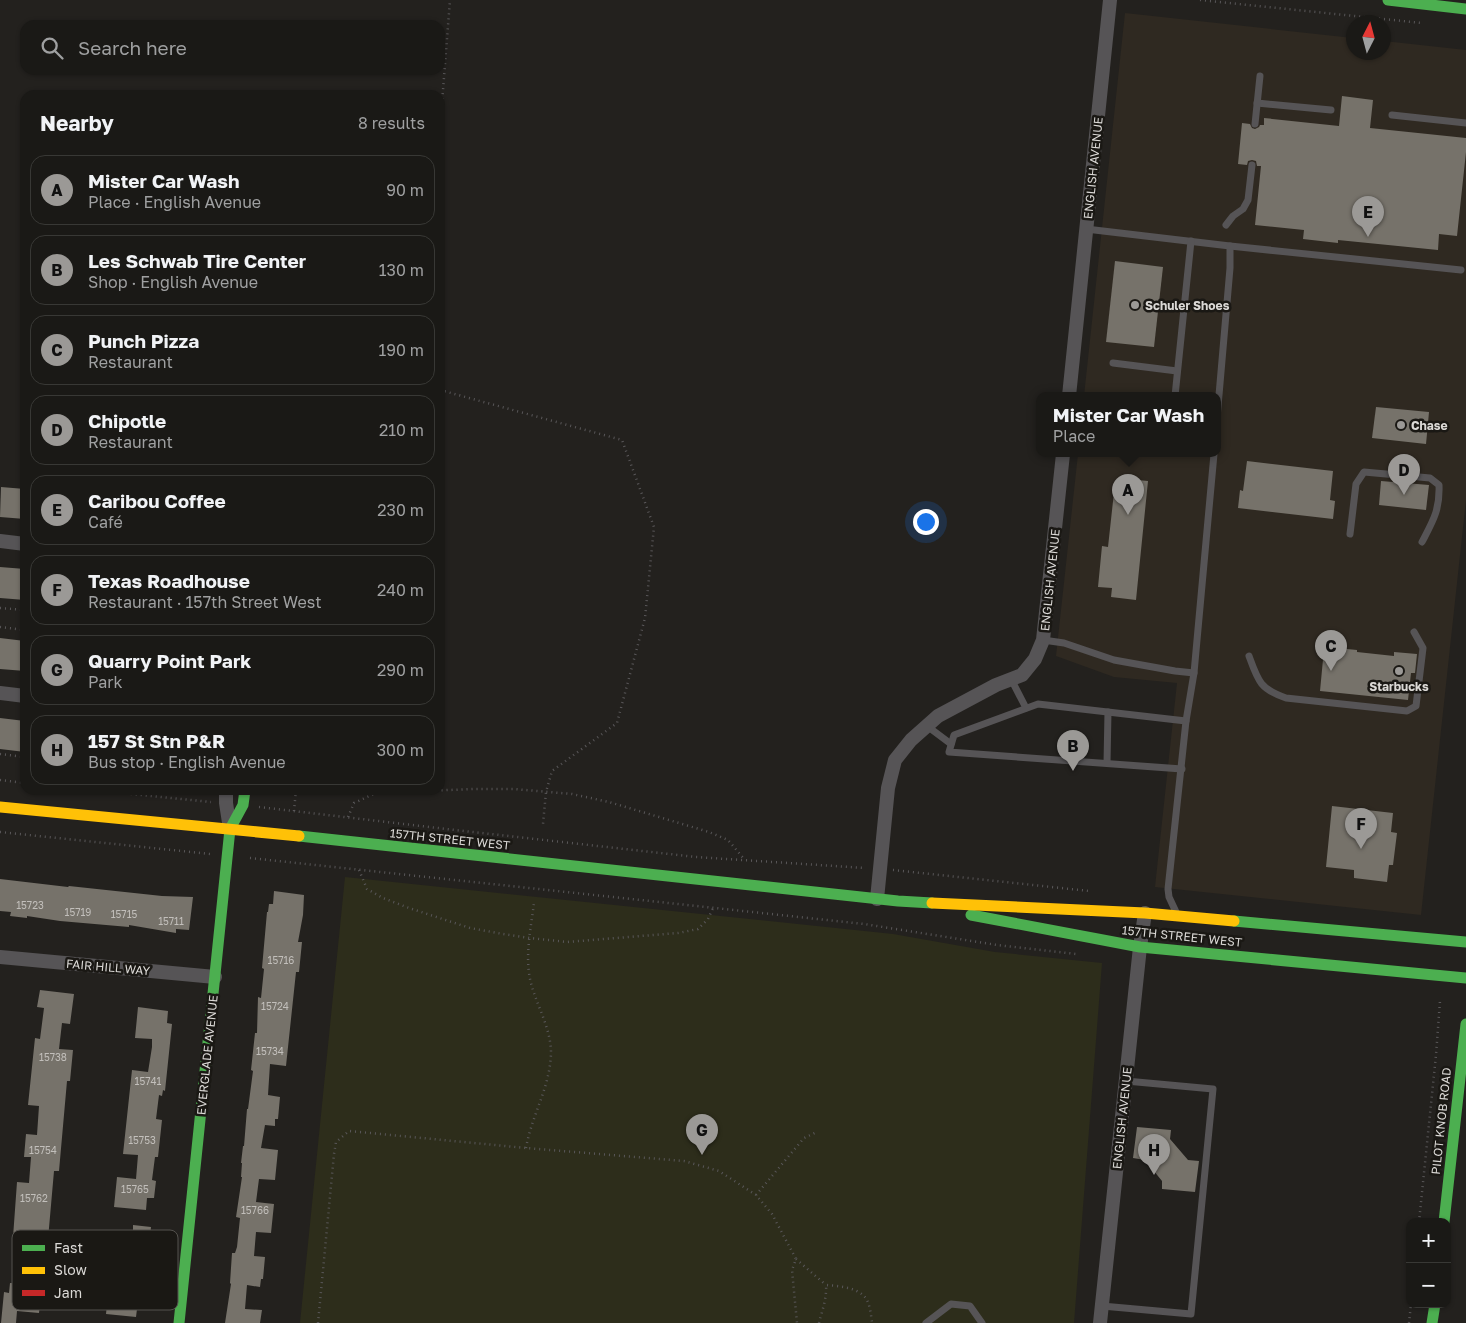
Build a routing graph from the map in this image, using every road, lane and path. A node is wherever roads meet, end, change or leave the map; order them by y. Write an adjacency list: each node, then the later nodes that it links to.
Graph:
1 (450, 0): 7 (path)
2 (1110, 0): 18 (street, ENGLISH AVENUE)
3 (1200, 0): 6 (path)
4 (1388, 0): 5 (street)
5 (1466, 9)
6 (1427, 24)
7 (445, 64)
8 (444, 75): 10 (path)
9 (1260, 76): 11 (lane)
10 (443, 90)
11 (1257, 103): 12 (lane); 15 (lane)
12 (1331, 110)
13 (1392, 116): 14 (lane)
14 (1466, 123)
15 (1255, 124)
16 (1252, 165): 17 (lane)
17 (1226, 225)
18 (1086, 228): 19 (lane); 25 (street, ENGLISH AVENUE)
19 (1191, 241): 20 (lane); 23 (lane)
20 (1230, 246): 21 (lane); 27 (lane)
21 (1461, 270)
22 (1114, 363): 23 (lane)
23 (1177, 371): 26 (lane)
24 (445, 391): 57 (path)
25 (1069, 392)
26 (1175, 392)
27 (1219, 392)
28 (1063, 457): 39 (street, ENGLISH AVENUE)
29 (1214, 457): 41 (lane)
30 (1350, 534): 32 (lane)
31 (0, 541): 33 (street)
32 (1422, 542)
33 (20, 543)
34 (0, 608): 35 (path)
35 (20, 610)
36 (0, 628): 37 (path)
37 (20, 630)
38 (1414, 632): 40 (lane)
39 (1043, 640): 41 (lane); 42 (street, ENGLISH AVENUE)
40 (1249, 656)
41 (1194, 673): 47 (lane)
42 (1010, 679): 45 (lane); 48 (street, ENGLISH AVENUE)
43 (0, 693): 44 (street)
44 (20, 695)
45 (1026, 708): 46 (lane); 49 (lane)
46 (1108, 712): 47 (lane); 52 (lane)
47 (1186, 721): 53 (lane)
48 (927, 726): 49 (lane); 77 (street, ENGLISH AVENUE)
49 (951, 744): 52 (lane)
50 (0, 754): 51 (path)
51 (20, 756)
52 (1107, 764): 53 (lane)
53 (1182, 769): 82 (lane)
54 (0, 780): 55 (path)
55 (20, 782)
56 (445, 790): 57 (path)
57 (546, 792): 67 (path); 72 (path)
58 (173, 795): 62 (path)
59 (244, 795): 68 (street, EVERGLADE AVENUE)
60 (296, 795): 65 (path)
61 (372, 795): 66 (path)
62 (222, 798): 68 (street)
63 (255, 806): 65 (path)
64 (0, 807): 68 (street, 157TH STREET WEST)
65 (294, 811): 66 (path)
66 (348, 817): 72 (path)
67 (543, 824)
68 (230, 829): 77 (street, 157TH STREET WEST); 88 (street, EVERGLADE AVENUE)
69 (0, 832): 70 (path)
70 (214, 854)
71 (250, 858): 74 (path)
72 (744, 860): 73 (path)
73 (858, 867)
74 (359, 870): 80 (path); 83 (path)
75 (905, 871): 76 (path)
76 (1089, 891)
77 (877, 899): 78 (street, 157TH STREET WEST)
78 (898, 901): 81 (street, 157TH STREET WEST); 85 (street, 157TH STREET WEST)
79 (534, 903): 83 (path)
80 (713, 908): 83 (path); 86 (path)
81 (1145, 913): 82 (street, 157TH STREET WEST); 85 (street, ENGLISH AVENUE)
82 (1177, 916): 84 (street, 157TH STREET WEST)
83 (530, 938): 94 (path)
84 (1466, 942)
85 (1140, 947): 89 (street, 157TH STREET WEST); 92 (street, ENGLISH AVENUE)
86 (1084, 955)
87 (0, 957): 88 (street, FAIR HILL WAY)
88 (215, 977): 103 (street, EVERGLADE AVENUE)
89 (1466, 978)
90 (1440, 1001): 96 (path)
91 (1466, 1024): 97 (street, PILOT KNOB ROAD)
92 (1126, 1081): 100 (street, ENGLISH AVENUE); 100 (lane)
93 (817, 1132): 95 (path)
94 (526, 1148): 95 (path); 104 (path)
95 (756, 1195): 98 (path)
96 (1419, 1218)
97 (1444, 1218)
98 (796, 1258): 99 (path); 105 (path)
99 (826, 1286): 106 (path); 107 (path)
100 (1102, 1306): 110 (street, ENGLISH AVENUE)
101 (1411, 1308): 111 (path)
102 (1434, 1308): 112 (street)
103 (179, 1323)
104 (318, 1323)
105 (797, 1323)
106 (819, 1323)
107 (872, 1323)
108 (926, 1323): 109 (lane)
109 (982, 1323)
110 (1100, 1323)
111 (1409, 1323)
112 (1432, 1323)

